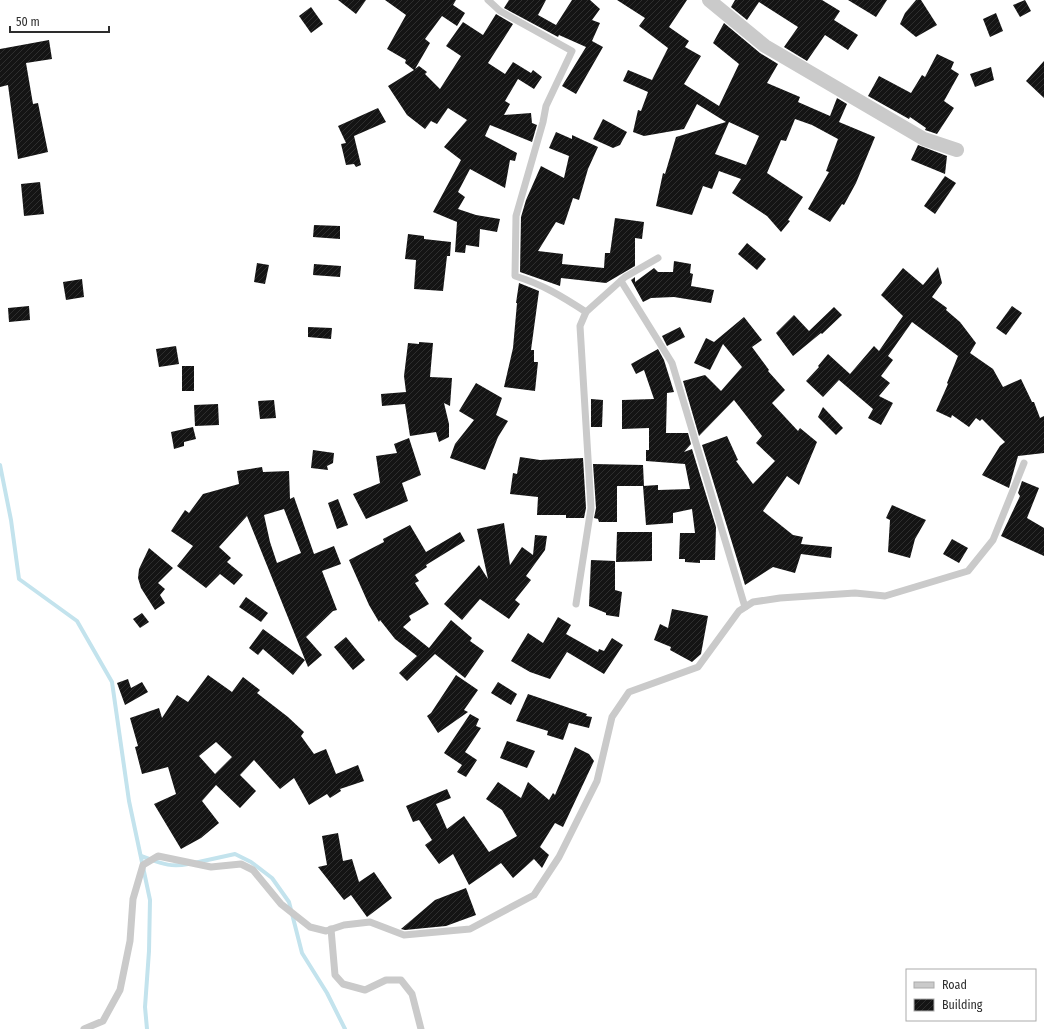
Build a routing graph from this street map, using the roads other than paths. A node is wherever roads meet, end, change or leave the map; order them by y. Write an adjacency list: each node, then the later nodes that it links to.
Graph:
1 (488, 0): 6 (lane)
2 (709, 0): 3 (street)
3 (957, 150)
4 (658, 258): 5 (lane)
5 (621, 281): 6 (lane); 9 (lane)
6 (586, 312): 8 (lane)
7 (1024, 463): 9 (lane)
8 (576, 604)
9 (745, 607): 10 (lane)
10 (331, 929): 11 (lane); 12 (lane)
11 (84, 1029)
12 (421, 1029)

